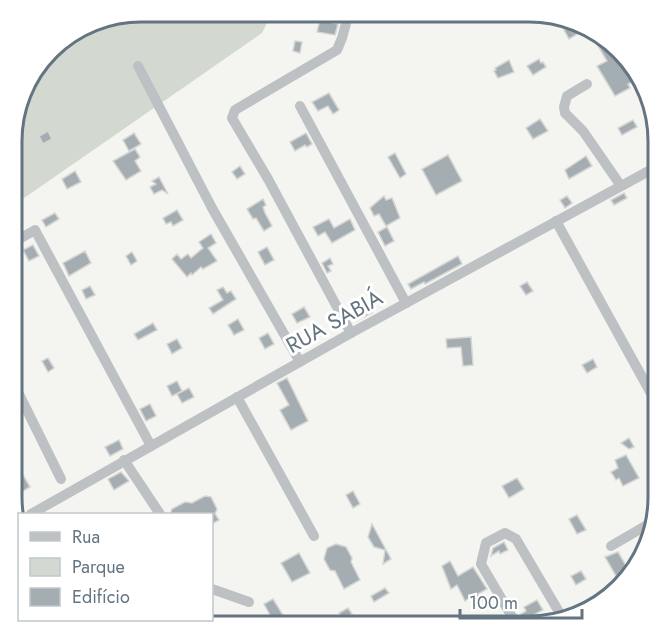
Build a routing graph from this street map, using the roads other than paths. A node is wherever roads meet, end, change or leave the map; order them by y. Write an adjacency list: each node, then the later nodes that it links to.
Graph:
1 (346, 23): 10 (street)
2 (138, 66): 11 (street)
3 (586, 84): 6 (street)
4 (300, 106): 9 (street)
5 (647, 172): 6 (street, RUA SABIÁ)
6 (621, 186): 7 (street, RUA SABIÁ)
7 (556, 221): 9 (street, RUA SABIÁ); 12 (street)
8 (22, 237): 15 (street)
9 (406, 303): 10 (street, RUA SABIÁ)
10 (351, 333): 11 (street, RUA SABIÁ)
11 (300, 362): 13 (street, RUA SABIÁ)
12 (647, 386)
13 (237, 397): 15 (street, RUA SABIÁ); 21 (street)
14 (23, 402): 17 (street)
15 (151, 446): 16 (street, RUA SABIÁ)
16 (124, 460): 18 (street, RUA SABIÁ); 19 (street)
17 (61, 479)
18 (33, 513)
19 (159, 513)
20 (643, 527): 22 (street)
21 (315, 536)
22 (611, 546)
23 (213, 589): 24 (street)
24 (249, 602)
25 (559, 612): 26 (street)
26 (512, 616)

